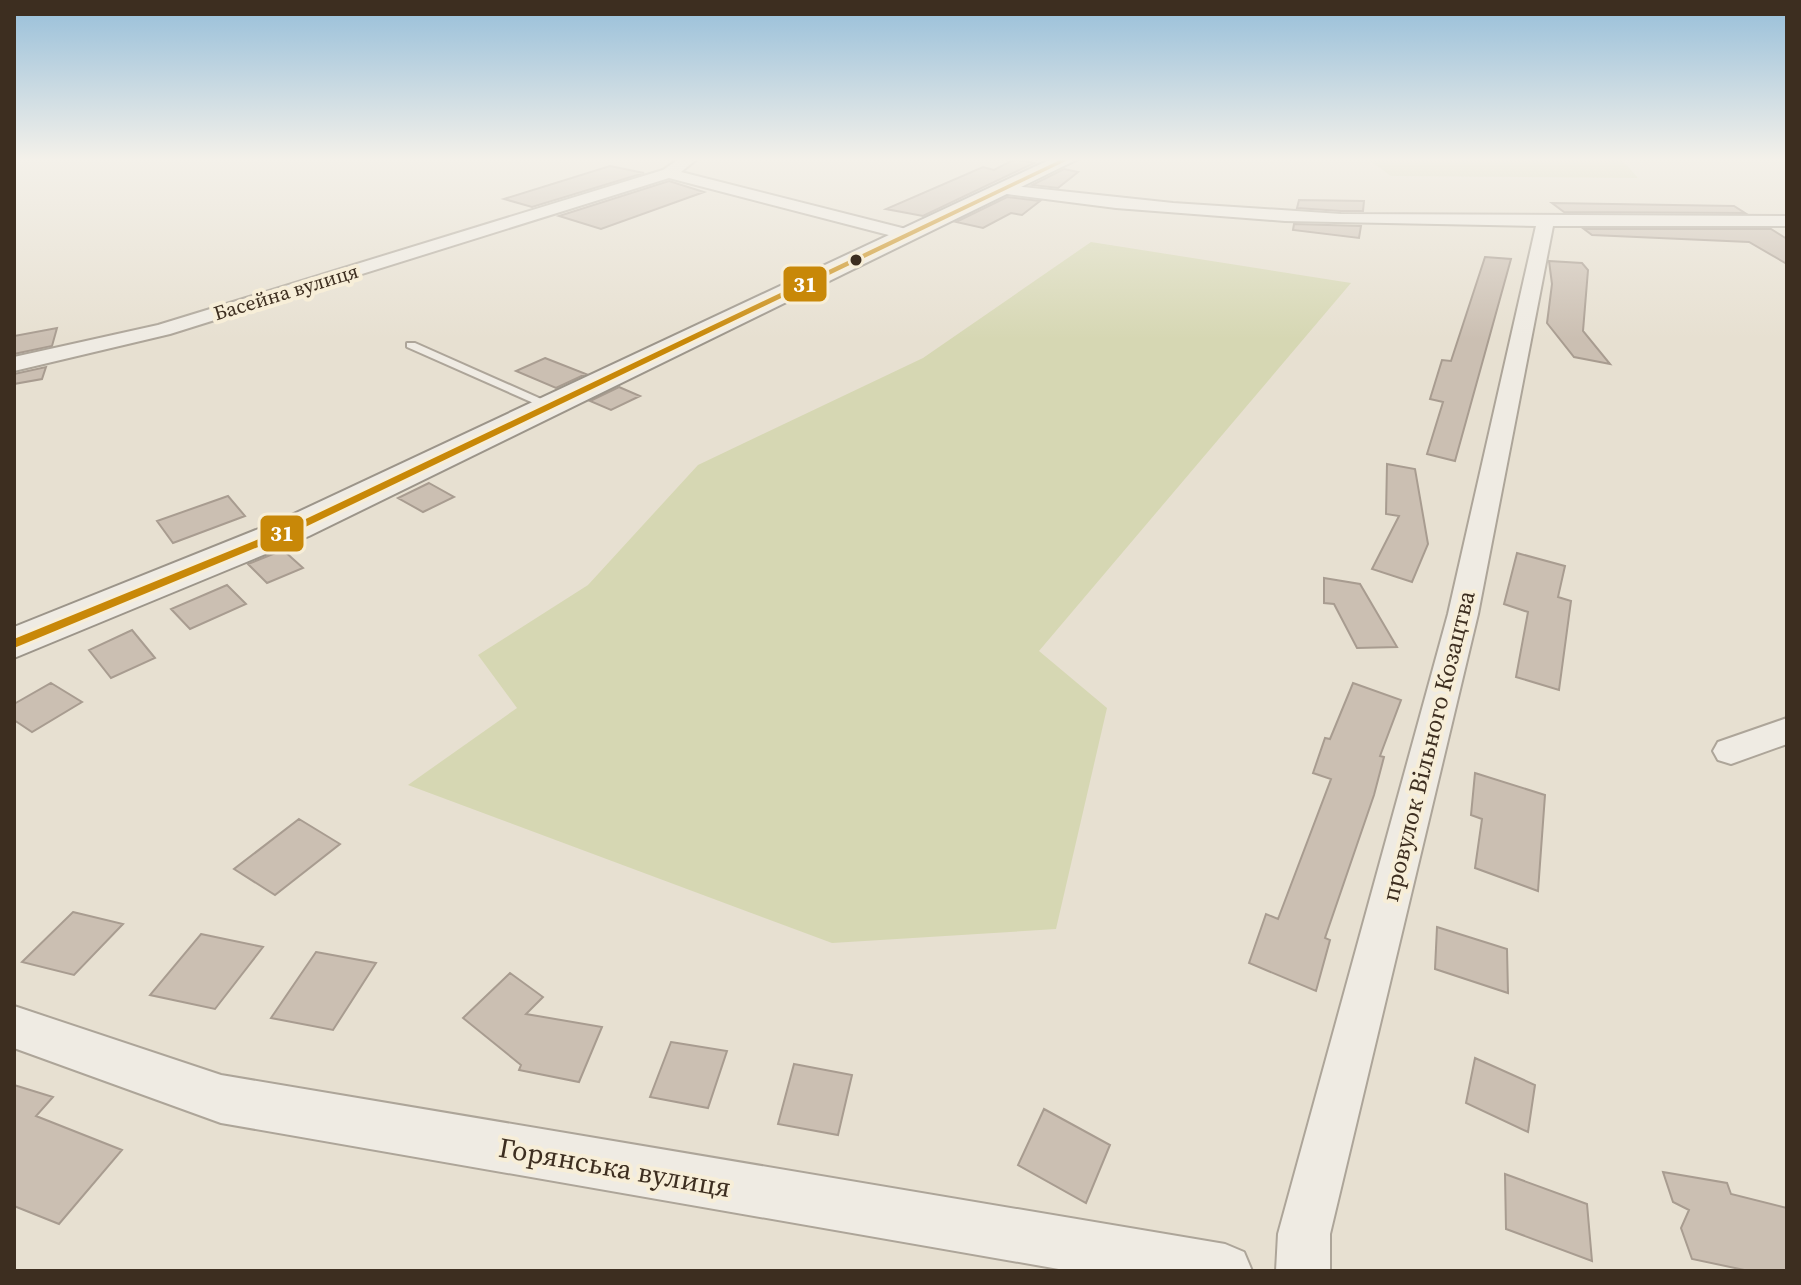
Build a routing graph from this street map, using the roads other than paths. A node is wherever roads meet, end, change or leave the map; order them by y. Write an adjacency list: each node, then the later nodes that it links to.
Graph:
1 (520, 219): 10 (street, Басейна вулиця)
2 (846, 219): 8 (street)
3 (943, 219): 8 (main road)
4 (1539, 219): 5 (street)
5 (1546, 219): 17 (street, провулок Вільного Козацтва)
6 (1711, 219): 7 (street)
7 (1787, 221)
8 (908, 235): 11 (main road)
9 (411, 345): 11 (lane)
10 (14, 364)
11 (551, 406): 12 (main road)
12 (14, 644)
13 (1787, 731): 14 (street)
14 (1731, 751)
15 (14, 1027): 16 (street, Горянська вулиця)
16 (1225, 1271)
17 (1303, 1271)

